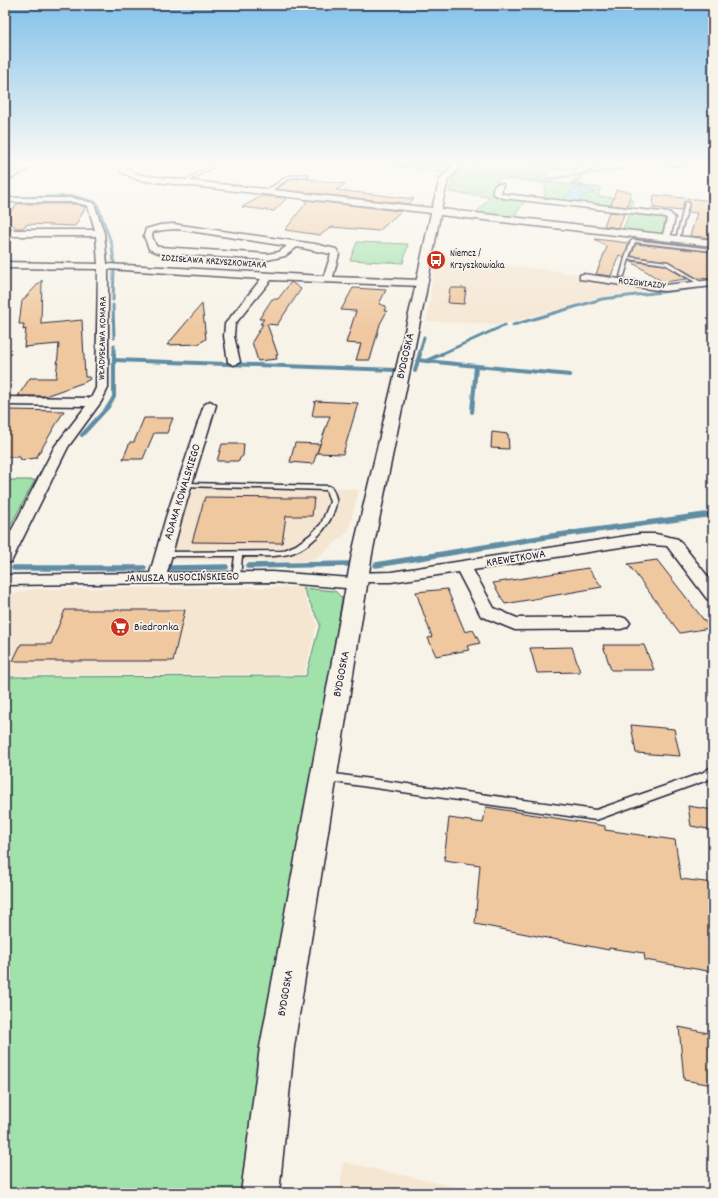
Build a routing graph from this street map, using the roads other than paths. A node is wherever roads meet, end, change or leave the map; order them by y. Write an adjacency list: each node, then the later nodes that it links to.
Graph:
1 (96, 220): 7 (street, WŁADYSŁAWA KOMARA)
2 (433, 220): 20 (street, BYDGOSKA)
3 (511, 220): 8 (street)
4 (671, 220): 8 (street)
5 (682, 220): 9 (lane)
6 (5, 233): 7 (street)
7 (100, 233): 15 (street, WŁADYSŁAWA KOMARA)
8 (666, 238): 9 (street)
9 (677, 239): 10 (street)
10 (713, 243)
11 (295, 244): 11 (street); 19 (street)
12 (713, 250): 13 (lane)
13 (627, 258): 16 (lane); 22 (lane, ROZGWIAZDY)
14 (5, 265): 15 (street, ZDZISŁAWA KRZYSZKOWIAKA)
15 (104, 267): 17 (street, ZDZISŁAWA KRZYSZKOWIAKA); 25 (street, WŁADYSŁAWA KOMARA)
16 (622, 276)
17 (268, 277): 19 (street, ZDZISŁAWA KRZYSZKOWIAKA); 23 (street)
18 (583, 277): 22 (street, ROZGWIAZDY)
19 (328, 278): 20 (street, ZDZISŁAWA KRZYSZKOWIAKA)
20 (422, 283): 35 (street, BYDGOSKA)
21 (713, 283): 22 (street, ROZGWIAZDY)
22 (702, 284)
23 (234, 362)
24 (5, 401): 25 (street)
25 (95, 402): 30 (street, WŁADYSŁAWA KOMARA)
26 (210, 405): 27 (street, ADAMA KOWALSKIEGO)
27 (184, 485): 28 (lane); 29 (street, ADAMA KOWALSKIEGO)
28 (239, 553): 29 (lane); 33 (lane)
29 (164, 554): 32 (street, ADAMA KOWALSKIEGO)
30 (5, 558)
31 (464, 567): 35 (street, KREWETKOWA); 36 (street, KREWETKOWA); 37 (street)
32 (157, 578): 33 (street, JANUSZA KUSOCIŃSKIEGO); 34 (street, JANUSZA KUSOCIŃSKIEGO)
33 (236, 578): 35 (street, JANUSZA KUSOCIŃSKIEGO)
34 (5, 580)
35 (359, 580): 39 (street, BYDGOSKA)
36 (713, 595)
37 (620, 623)
38 (713, 770): 39 (lane)
39 (322, 776): 40 (street, BYDGOSKA)
40 (260, 1193)

